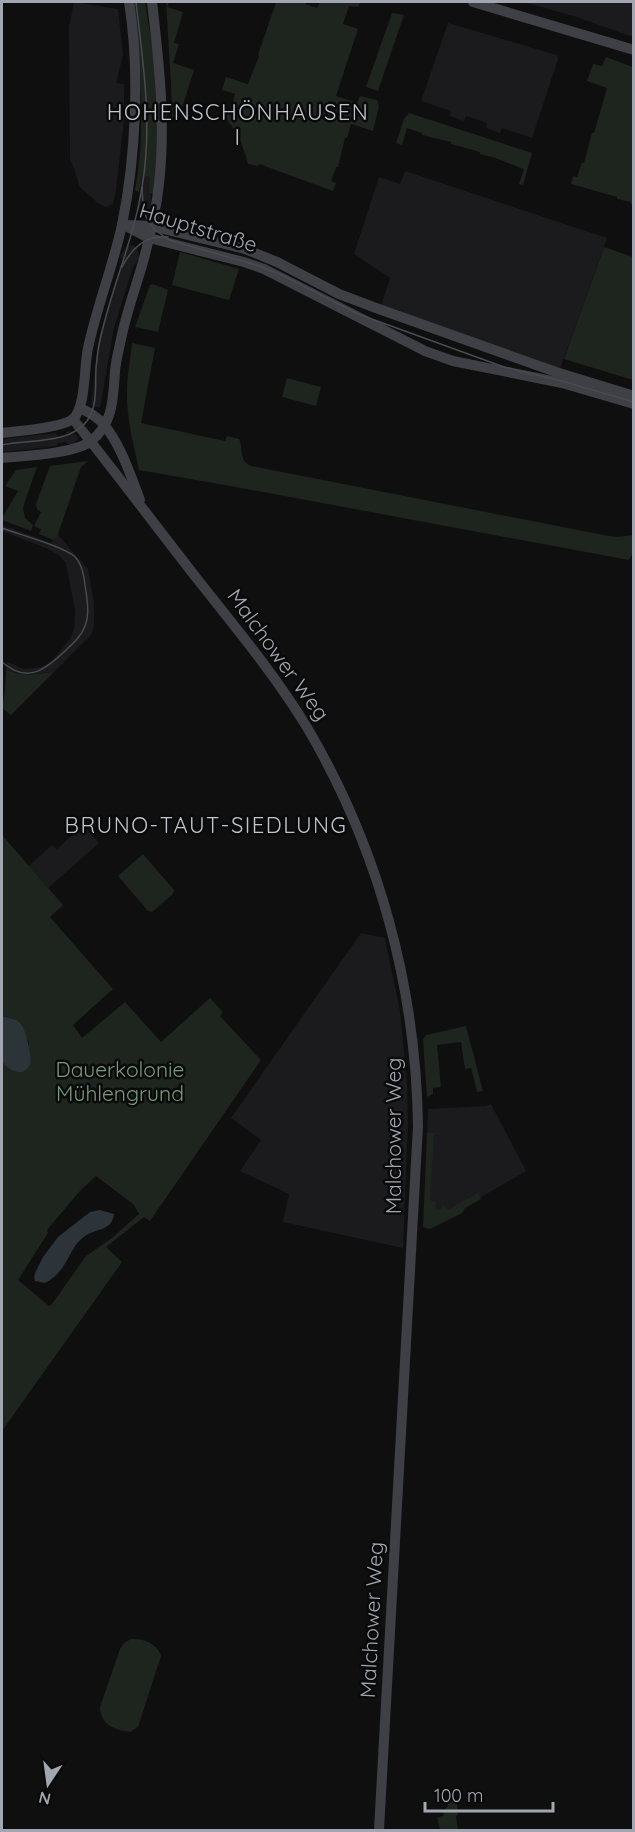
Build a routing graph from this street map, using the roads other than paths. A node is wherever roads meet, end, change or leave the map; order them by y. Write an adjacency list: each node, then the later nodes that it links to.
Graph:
1 (129, 2): 5 (main road)
2 (152, 2): 6 (main road)
3 (473, 2): 4 (main road)
4 (633, 50)
5 (122, 224): 6 (main road, Hauptstraße); 7 (main road, Hauptstraße); 13 (main road)
6 (151, 226): 7 (main road); 8 (main road, Hauptstraße)
7 (149, 238): 9 (main road, Hauptstraße); 15 (main road)
8 (392, 314): 9 (main road); 10 (main road, Hauptstraße)
9 (385, 332): 10 (main road, Hauptstraße)
10 (555, 377): 11 (main road, Hauptstraße); 12 (main road, Hauptstraße)
11 (633, 396)
12 (633, 404)
13 (80, 408): 14 (main road); 15 (main road, Malchower Weg)
14 (73, 419): 16 (main road); 17 (main road, Malchower Weg)
15 (105, 424): 17 (main road); 19 (main road, Malchower Weg)
16 (2, 433)
17 (90, 442): 18 (main road); 19 (main road, Malchower Weg)
18 (2, 458)
19 (146, 514): 20 (main road, Malchower Weg)
20 (379, 1830)

